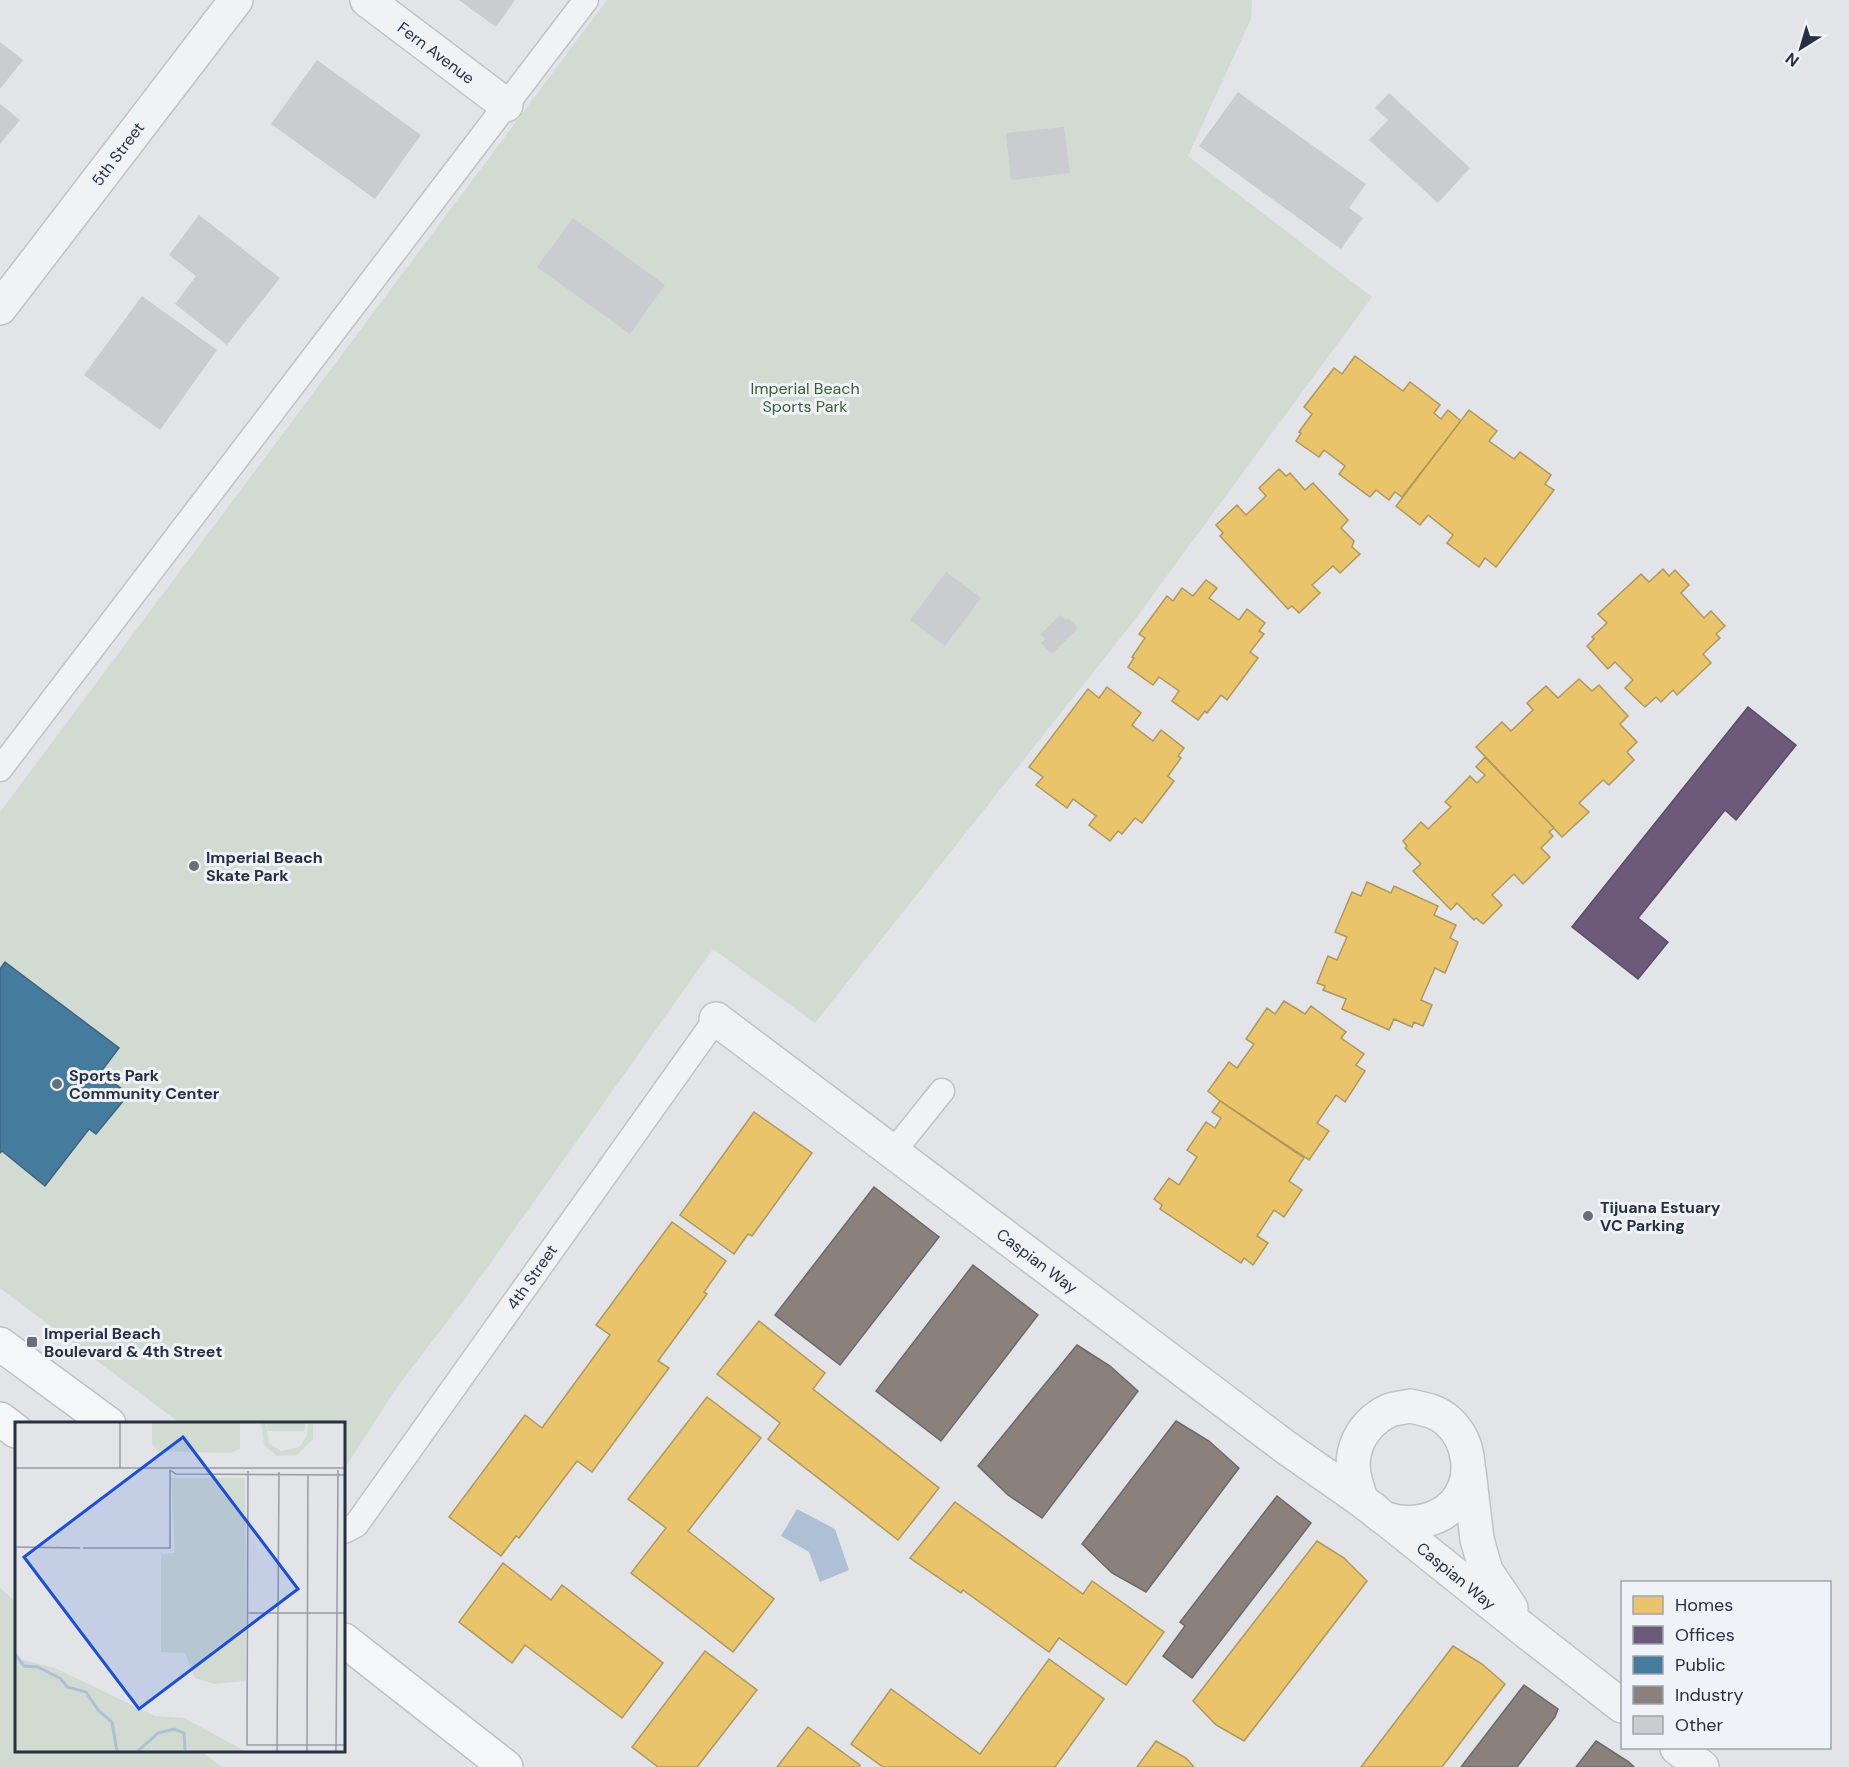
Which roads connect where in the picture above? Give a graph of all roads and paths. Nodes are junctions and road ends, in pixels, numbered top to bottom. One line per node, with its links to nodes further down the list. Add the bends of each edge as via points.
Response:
1 (236, 0): 5 (street, 5th Street)
2 (366, 0): 4 (street, Fern Avenue)
3 (586, 0): 4 (lane)
4 (506, 105): 6 (lane)
5 (0, 308)
6 (0, 769)
7 (716, 1019): 9 (street, Caspian Way); 16 (lane, 4th Street, via 356,1525)
8 (942, 1090): 9 (lane)
9 (893, 1152): 15 (street, Caspian Way)
10 (0, 1344): 12 (main road)
11 (0, 1419): 13 (main road)
12 (106, 1422)
13 (15, 1430)
14 (1468, 1468): 15 (street, Caspian Way, via 1455,1502 1441,1514 1424,1521 1405,1522); 15 (street, Caspian Way, via 1459,1433 1446,1419 1410,1406 1390,1410 1373,1420 1360,1435 1354,1453 1353,1473); 17 (street, Caspian Way, via 1477,1539 1486,1571)
15 (1373, 1509): 17 (street, Caspian Way)
16 (345, 1530)
17 (1527, 1632): 19 (street, Caspian Way)
18 (345, 1641): 21 (main road)
19 (1621, 1704)
20 (1678, 1749): 22 (street)
21 (506, 1767)
22 (1702, 1767)

